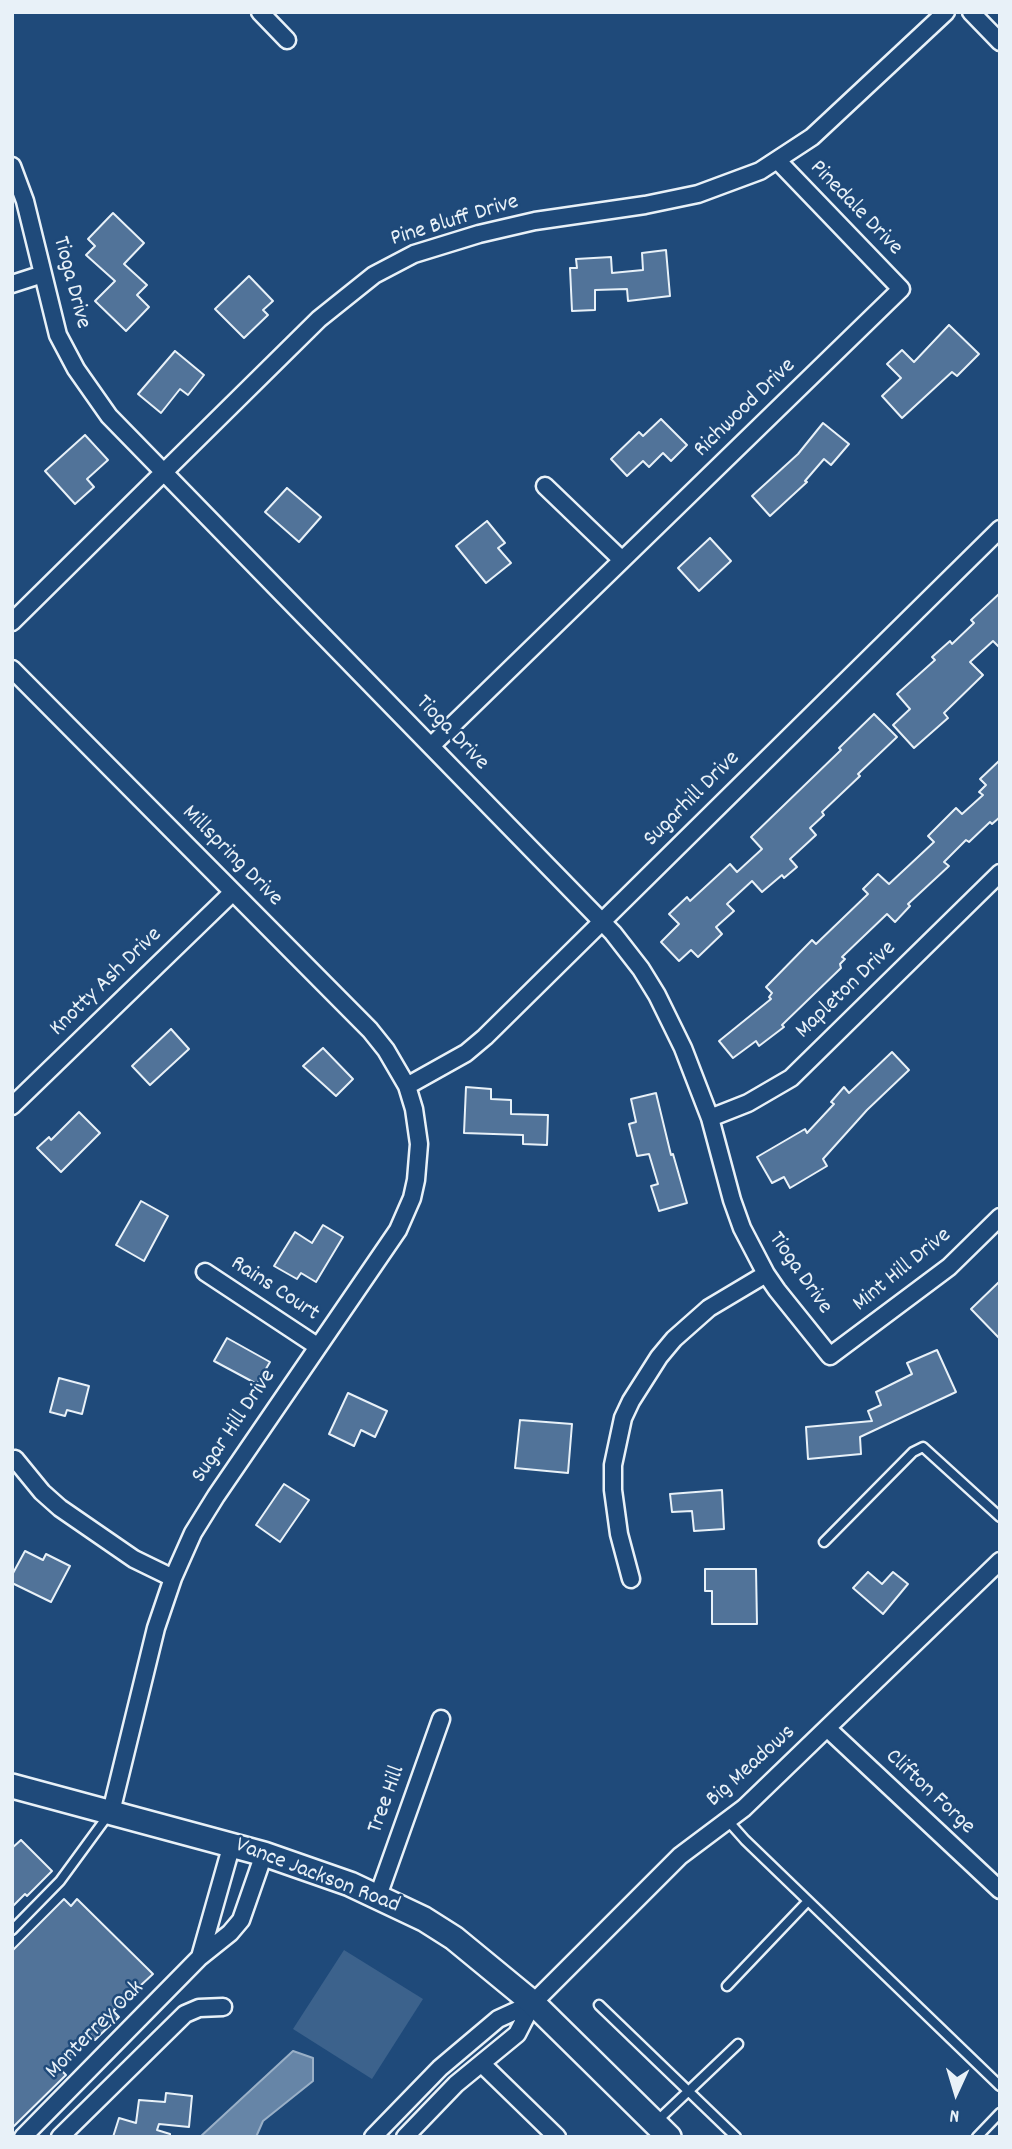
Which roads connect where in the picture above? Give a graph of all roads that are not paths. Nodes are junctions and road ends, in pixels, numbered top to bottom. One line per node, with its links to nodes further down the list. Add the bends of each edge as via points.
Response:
1 (260, 12): 4 (street)
2 (946, 12): 6 (street, Pine Bluff Drive, via 820,130)
3 (971, 12): 5 (street)
4 (287, 40)
5 (1000, 42)
6 (777, 160): 10 (street, Pinedale Drive); 11 (street, Pine Bluff Drive, via 698,194 524,223 398,262 318,319)
7 (12, 166): 8 (street, Tioga Drive)
8 (43, 274): 9 (street); 11 (street, Tioga Drive, via 58,335 76,369 109,415)
9 (12, 284)
10 (901, 289): 14 (street, Richwood Drive)
11 (163, 472): 15 (street, Pine Bluff Drive); 17 (street, Tioga Drive)
12 (545, 486): 14 (street)
13 (1000, 529): 20 (street, Sugarhill Drive)
14 (622, 561): 17 (street, Richwood Drive)
15 (12, 622)
16 (12, 669): 19 (street, Millspring Drive)
17 (431, 746): 20 (street, Tioga Drive)
18 (1000, 873): 23 (street, Mapleton Drive, via 791,1078)
19 (233, 892): 21 (street, Millspring Drive, via 370,1030); 22 (street, Knotty Ash Drive)
20 (602, 922): 21 (street, Sugarhill Drive, via 466,1054); 23 (street, Tioga Drive, via 657,995)
21 (407, 1086): 27 (street, Sugar Hill Drive, via 419,1144 412,1198 392,1240)
22 (12, 1106)
23 (710, 1118): 26 (street, Tioga Drive, via 742,1228)
24 (1000, 1217): 28 (street, Mint Hill Drive, via 949,1267)
25 (205, 1272): 27 (street, Rains Court)
26 (766, 1274): 28 (street, Tioga Drive); 34 (street, via 709,1308 674,1339 623,1418 613,1490)
27 (317, 1346): 33 (street, Sugar Hill Drive, via 193,1533)
28 (830, 1356)
29 (15, 1459): 33 (street, via 60,1508 134,1559)
30 (1000, 1517): 31 (lane, via 923,1447)
31 (824, 1542)
32 (1000, 1560): 36 (street, Big Meadows)
33 (173, 1578): 38 (street, Sugar Hill Drive, via 156,1628)
34 (631, 1579)
35 (441, 1719): 43 (street, Tree Hill)
36 (828, 1729): 39 (street, Big Meadows); 42 (street, Clifton Forge)
37 (12, 1786): 38 (main road, Vance Jackson Road)
38 (111, 1812): 40 (main road, Vance Jackson Road); 47 (lane, via 60,1881)
39 (729, 1822): 44 (lane); 50 (street, Big Meadows, via 680,1856)
40 (232, 1844): 41 (main road, Vance Jackson Road); 45 (street, Monterrey Oak)
41 (264, 1854): 43 (main road, Vance Jackson Road); 46 (street, Monterrey Oak)
42 (1000, 1891)
43 (378, 1896): 50 (main road, Vance Jackson Road, via 454,1938)
44 (808, 1901): 49 (lane); 55 (lane)
45 (212, 1913): 46 (street); 48 (street, Monterrey Oak)
46 (241, 1920): 48 (street, Monterrey Oak)
47 (12, 1930)
48 (200, 1957): 59 (street, Monterrey Oak)
49 (727, 1986)
50 (533, 2003): 54 (street, Big Meadows, via 517,2034); 58 (main road, Vance Jackson Road); 61 (street, Big Meadows, via 498,2019 440,2068)
51 (599, 2005): 56 (lane)
52 (223, 2007): 60 (street, via 185,2014)
53 (738, 2044): 56 (lane)
54 (482, 2064): 62 (street, Big Meadows); 63 (street)
55 (1000, 2086)
56 (687, 2092): 58 (lane); 64 (lane)
57 (1000, 2113): 65 (lane)
58 (662, 2130)
59 (23, 2137)
60 (60, 2137)
61 (373, 2137)
62 (405, 2137)
63 (557, 2137)
64 (736, 2137)
65 (977, 2137)

